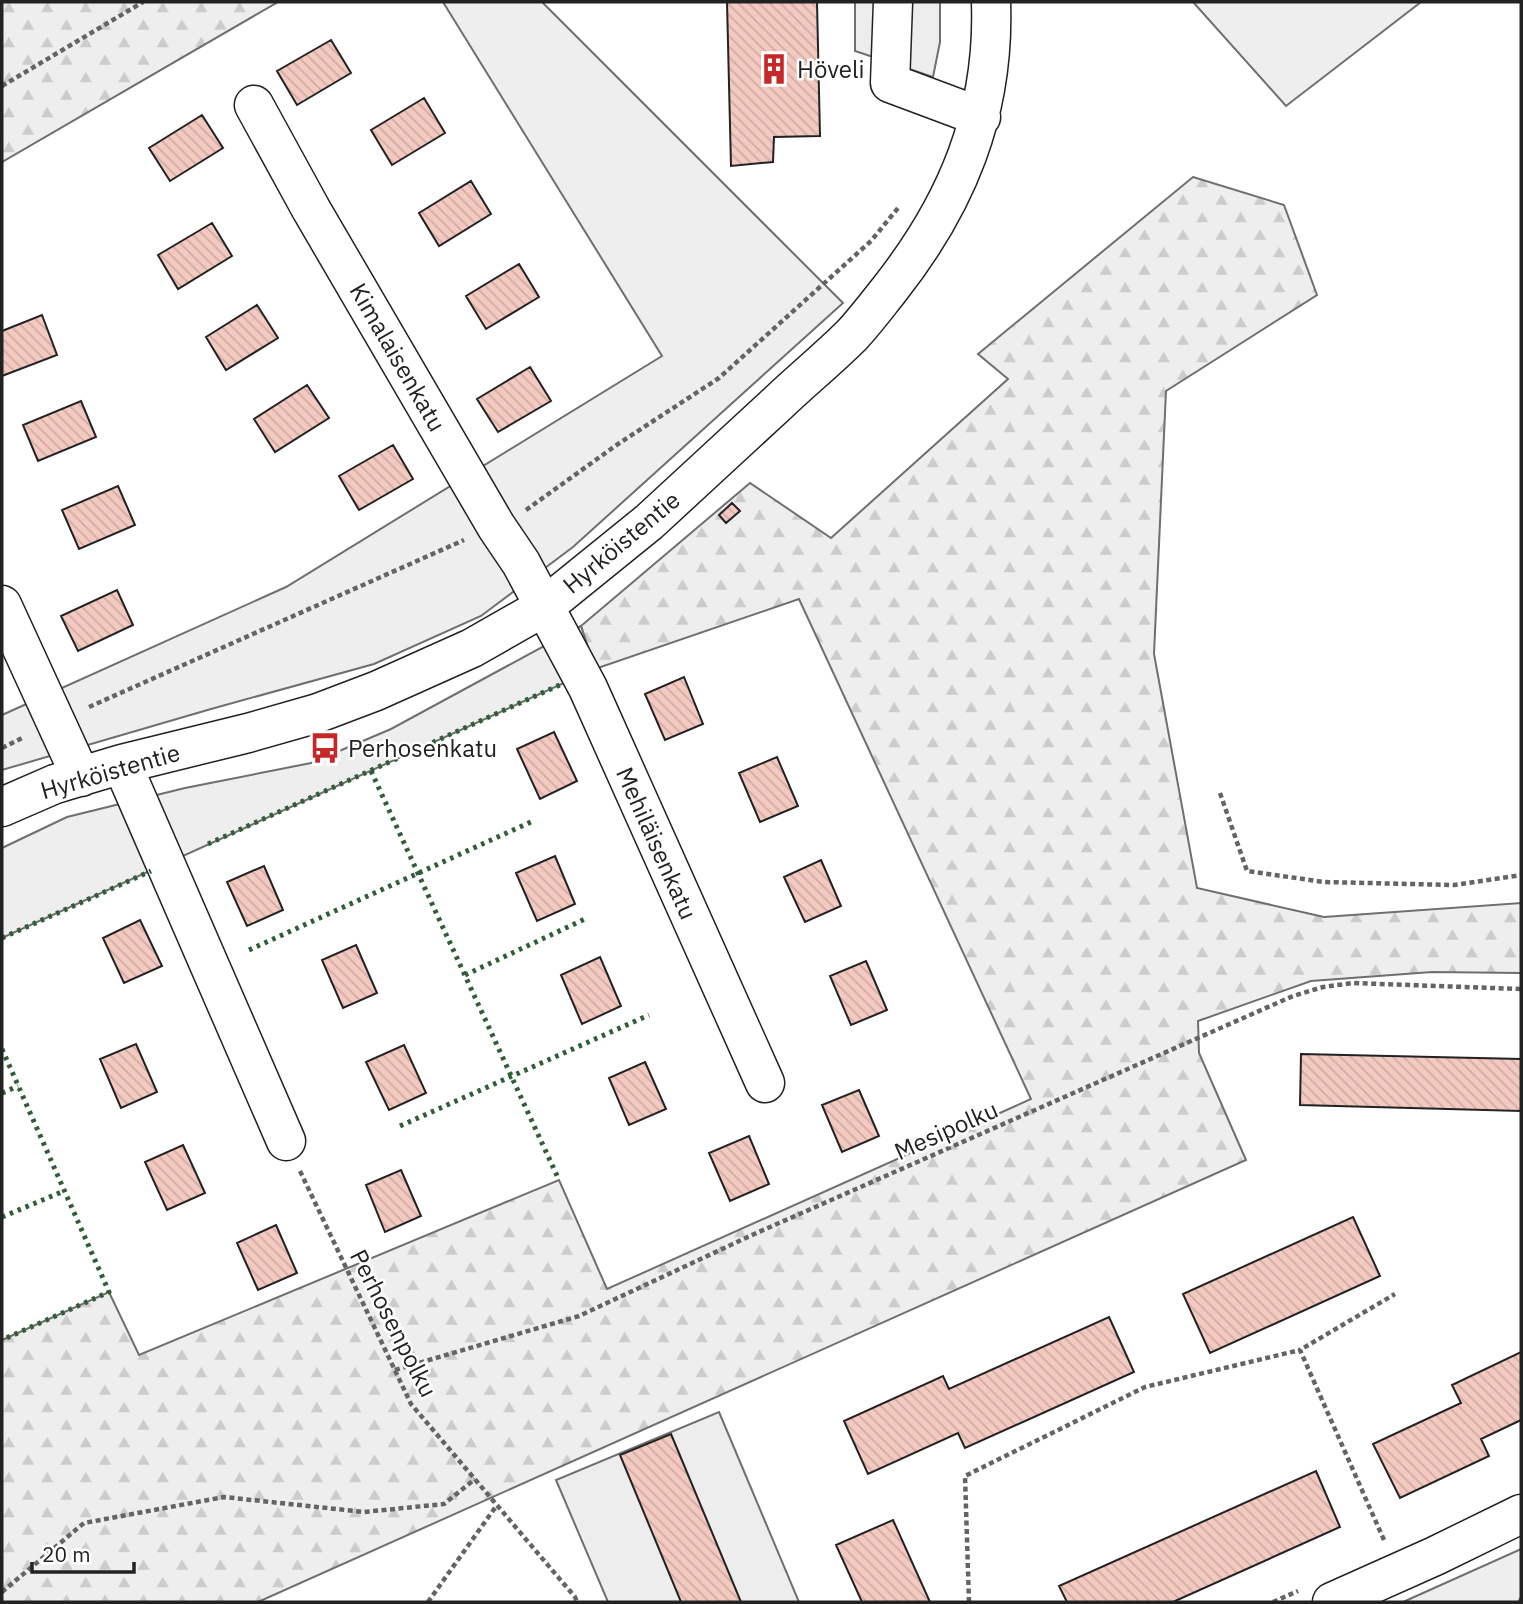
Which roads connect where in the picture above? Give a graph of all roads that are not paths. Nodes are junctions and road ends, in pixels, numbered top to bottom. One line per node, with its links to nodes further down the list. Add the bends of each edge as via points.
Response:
1 (893, 2): 4 (street, via 891,83)
2 (991, 2): 4 (street, Hyrköistentie)
3 (254, 105): 6 (street, Kimalaisenkatu)
4 (981, 117): 6 (street, Hyrköistentie, via 955,185 929,234 853,334 649,522)
5 (2, 605): 8 (street)
6 (544, 607): 7 (street, Hyrköistentie, via 472,648 353,700 247,733); 10 (street, Mehiläisenkatu, via 588,688)
7 (122, 764): 8 (street, Hyrköistentie); 11 (street)
8 (81, 777): 9 (street, Hyrköistentie, via 55,783)
9 (2, 807)
10 (765, 1083)
11 (286, 1141)
12 (1521, 1514): 13 (street)
13 (1332, 1602)

